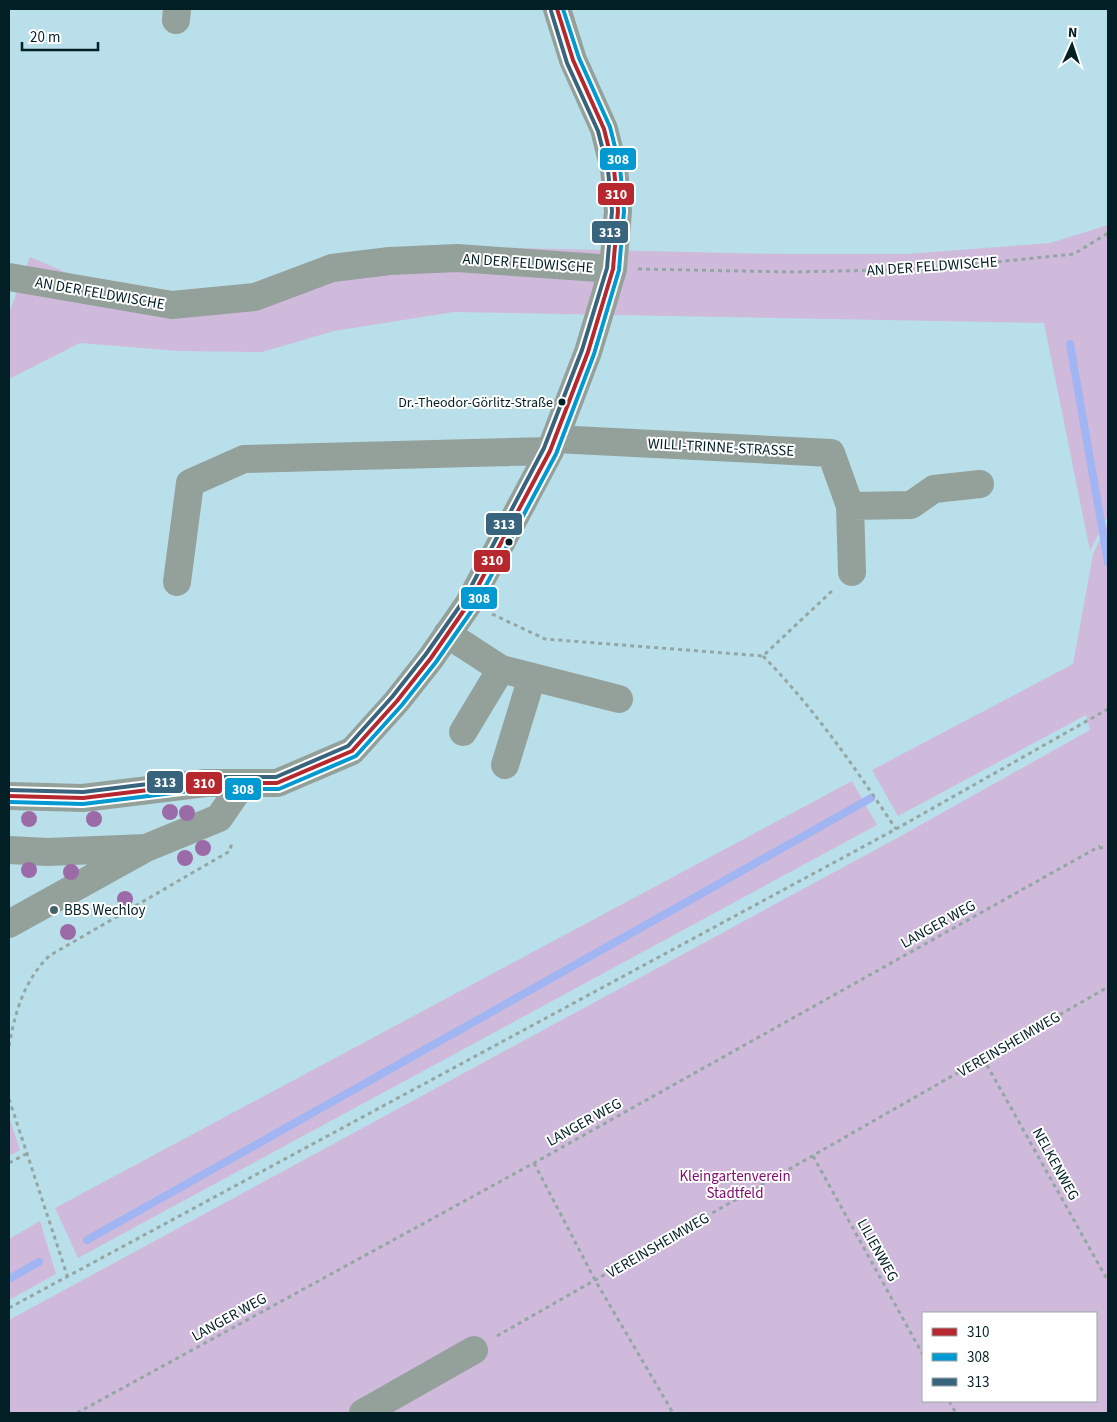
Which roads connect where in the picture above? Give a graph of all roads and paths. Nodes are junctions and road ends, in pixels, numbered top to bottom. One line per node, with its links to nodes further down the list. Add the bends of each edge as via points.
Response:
1 (557, 9): 3 (street, via 573,60 604,130 614,169 618,230)
2 (1108, 233): 3 (path, AN DER FELDWISCHE, via 1074,254 927,269 793,272)
3 (613, 269): 4 (street, AN DER FELDWISCHE, via 457,258 390,261 332,268 255,297 172,305); 5 (street, via 588,352)
4 (9, 277)
5 (553, 445): 7 (street, WILLI-TRINNE-STRASSE, via 831,452); 9 (street, via 244,459 190,483); 10 (street)
6 (980, 484): 7 (street, via 934,489 911,505)
7 (850, 506): 8 (street, WILLI-TRINNE-STRASSE)
8 (852, 572): 12 (path)
9 (177, 582)
10 (469, 603): 11 (street); 12 (path, via 545,639)
11 (447, 634): 13 (street); 19 (street, via 397,701 352,751 277,783)
12 (763, 656): 21 (path, via 822,722)
13 (501, 668): 14 (street); 17 (street)
14 (532, 677): 15 (street); 18 (street)
15 (620, 699)
16 (1108, 709): 21 (path)
17 (462, 732)
18 (504, 765)
19 (243, 783): 20 (street, via 206,783 83,798); 24 (street, via 219,818)
20 (9, 796)
21 (896, 828): 35 (path)
22 (234, 831): 28 (path, via 230,851 49,956 24,991 16,1010)
23 (1108, 847): 34 (path, LANGER WEG, via 1099,847)
24 (146, 848): 25 (street, via 47,852); 26 (street)
25 (9, 850)
26 (9, 924)
27 (1108, 987): 29 (path, VEREINSHEIMWEG)
28 (9, 1046)
29 (983, 1058): 32 (path, VEREINSHEIMWEG); 37 (path, NELKENWEG)
30 (9, 1099): 31 (path)
31 (26, 1154): 33 (path); 35 (path)
32 (813, 1156): 36 (path, VEREINSHEIMWEG); 40 (path, LILIENWEG)
33 (9, 1163)
34 (534, 1164): 36 (path); 42 (path, LANGER WEG)
35 (67, 1275): 38 (path)
36 (595, 1280): 39 (path, VEREINSHEIMWEG); 44 (path)
37 (1108, 1281)
38 (9, 1308)
39 (474, 1350): 43 (street)
40 (922, 1353)
41 (950, 1402): 45 (path)
42 (77, 1413)
43 (363, 1413)
44 (673, 1413)
45 (956, 1413)

